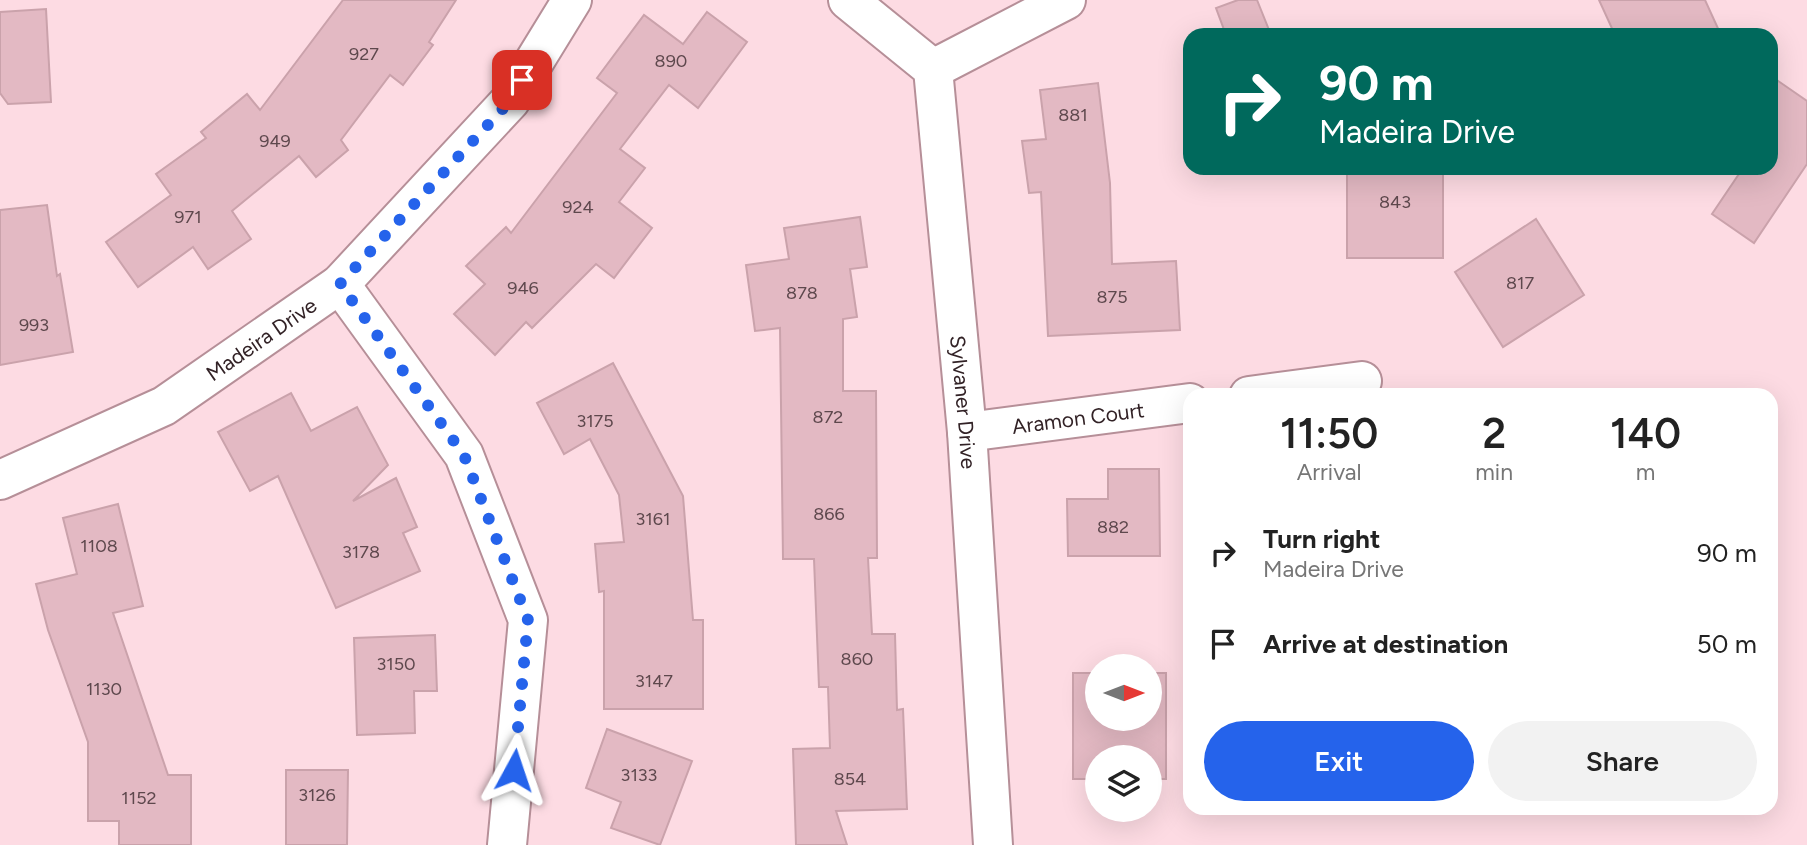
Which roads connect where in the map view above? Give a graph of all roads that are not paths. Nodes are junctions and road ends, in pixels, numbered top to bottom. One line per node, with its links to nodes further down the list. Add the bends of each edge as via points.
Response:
1 (572, 0): 5 (street, Madeira Drive, via 510,101)
2 (848, 0): 4 (street)
3 (1066, 0): 4 (street)
4 (933, 69): 9 (street, Sylvaner Drive)
5 (340, 284): 10 (street, Madeira Drive, via 164,406); 11 (street, via 464,455 528,620)
6 (1362, 381): 7 (street)
7 (1309, 388)
8 (1183, 404): 9 (street, Aramon Court)
9 (967, 432): 12 (street, Sylvaner Drive)
10 (0, 480)
11 (507, 845)
12 (993, 845)

